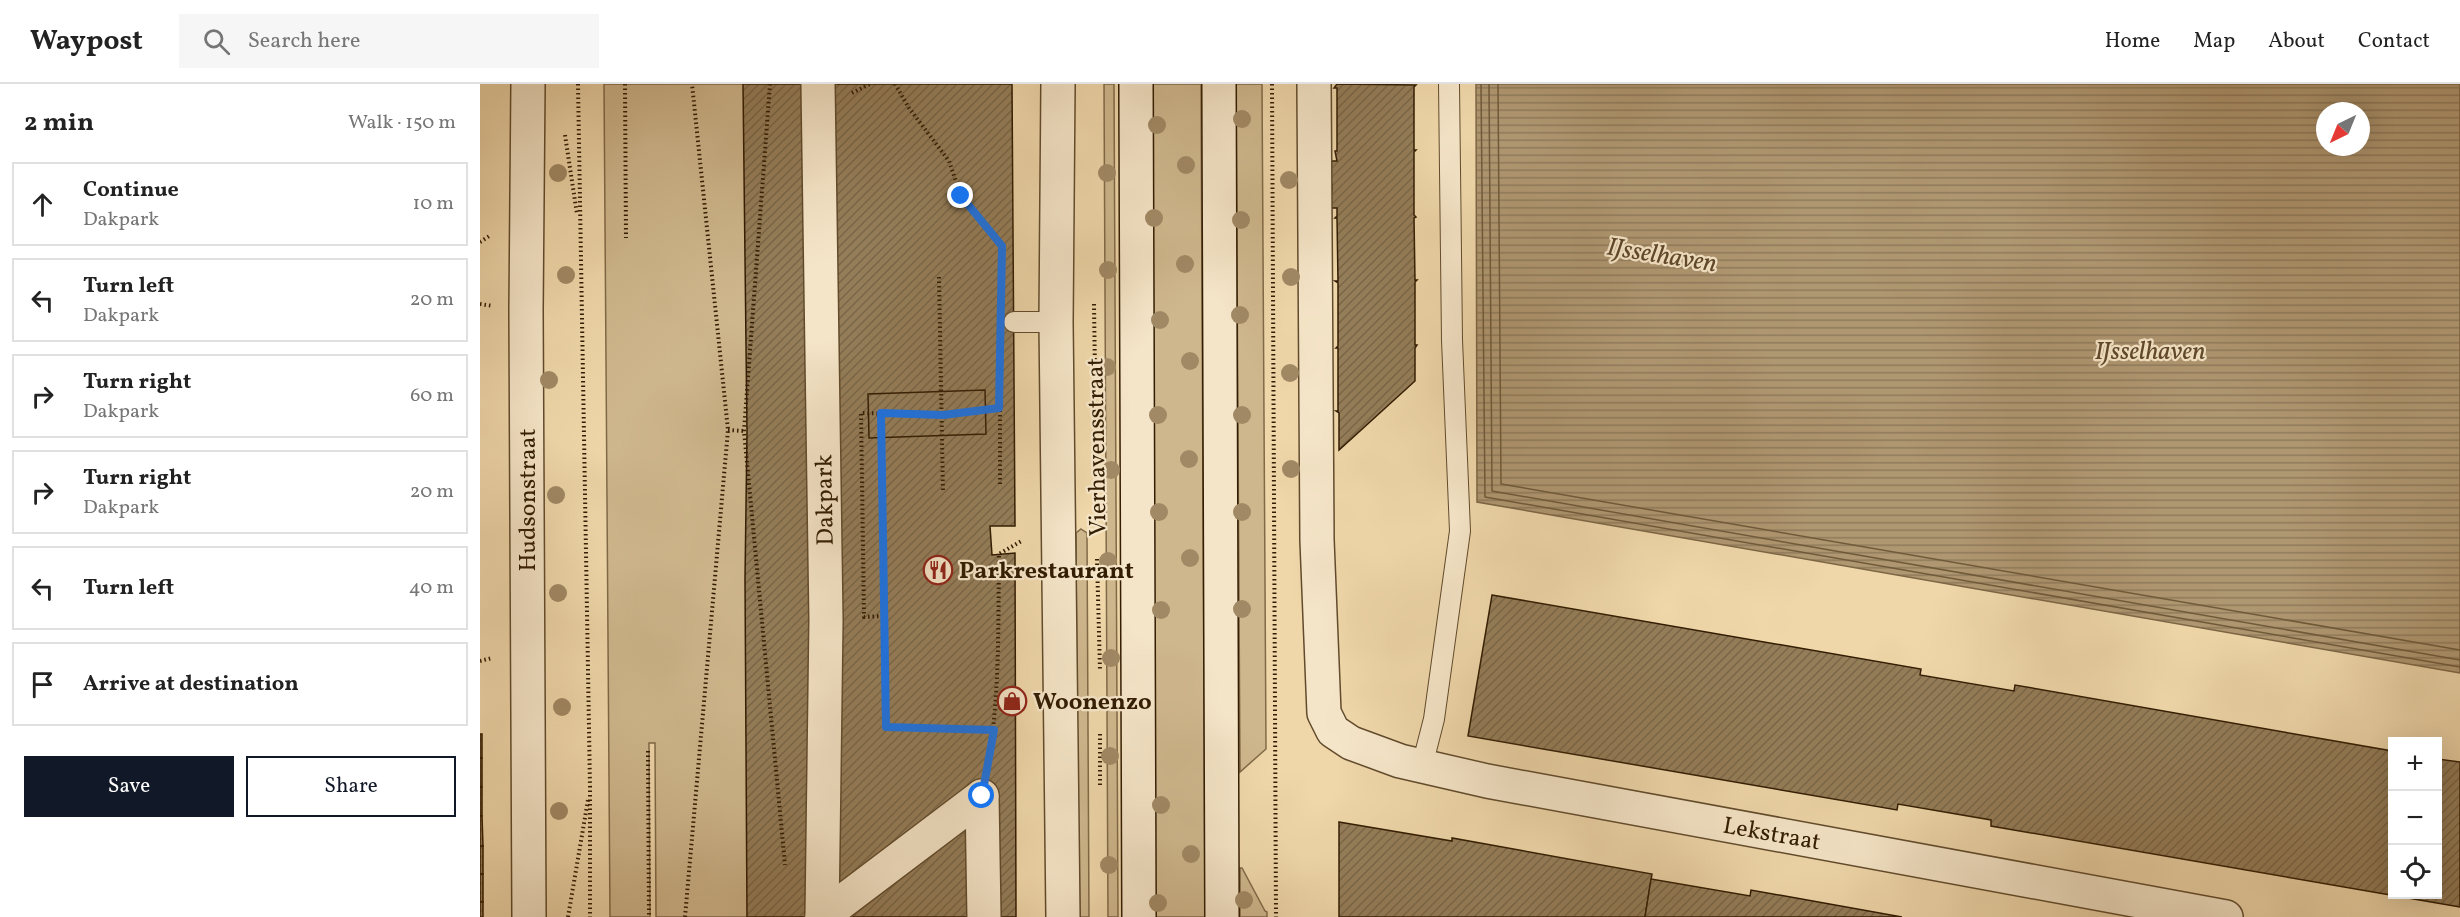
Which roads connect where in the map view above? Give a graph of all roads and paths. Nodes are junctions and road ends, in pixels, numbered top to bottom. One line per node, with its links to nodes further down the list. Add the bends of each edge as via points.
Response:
1 (528, 84): 44 (street, Hudsonstraat)
2 (578, 84): 15 (path)
3 (625, 84): 16 (path)
4 (692, 84): 27 (path)
5 (770, 84): 28 (path)
6 (818, 84): 49 (street, Dakpark, via 826,620)
7 (895, 84): 19 (path, via 949,161 961,196 1002,246)
8 (1058, 84): 21 (street, Vierhavensstraat)
9 (1136, 84): 51 (street, Vierhavensstraat)
10 (1219, 84): 52 (street)
11 (1272, 84): 53 (path)
12 (1314, 84): 38 (street, Lekstraat, via 1317,540 1324,713 1328,724 1351,743)
13 (1449, 84): 38 (lane, via 1452,340 1460,531 1434,719)
14 (564, 129): 15 (path)
15 (579, 230): 39 (path)
16 (626, 238)
17 (939, 277): 26 (path)
18 (1094, 296): 23 (path, Vierhavensstraat)
19 (1001, 304)
20 (1014, 322): 21 (lane)
21 (1056, 322): 50 (street, Vierhavensstraat)
22 (1000, 338): 24 (path)
23 (1095, 378)
24 (999, 408): 26 (path); 29 (path)
25 (881, 413): 26 (path); 33 (path); 33 (path, Dakpark, via 861,414 864,617)
26 (943, 415): 30 (path)
27 (728, 430): 28 (path); 48 (path)
28 (744, 431): 42 (path)
29 (1000, 484)
30 (943, 493)
31 (999, 554): 36 (path)
32 (1097, 554): 34 (path, Vierhavensstraat)
33 (883, 616): 36 (path, via 886,727)
34 (1100, 682)
35 (1100, 729): 40 (path)
36 (994, 730): 41 (path)
37 (648, 751): 47 (path)
38 (1422, 766): 54 (street, Lekstraat)
39 (590, 787): 45 (path); 46 (path)
40 (1100, 788)
41 (982, 796): 43 (street); 49 (street, Dakpark)
42 (785, 870)
43 (977, 913)
44 (529, 917)
45 (568, 917)
46 (590, 917)
47 (649, 917)
48 (685, 917)
49 (822, 917)
50 (1063, 917)
51 (1139, 917)
52 (1222, 917)
53 (1276, 917)
54 (2226, 917)

